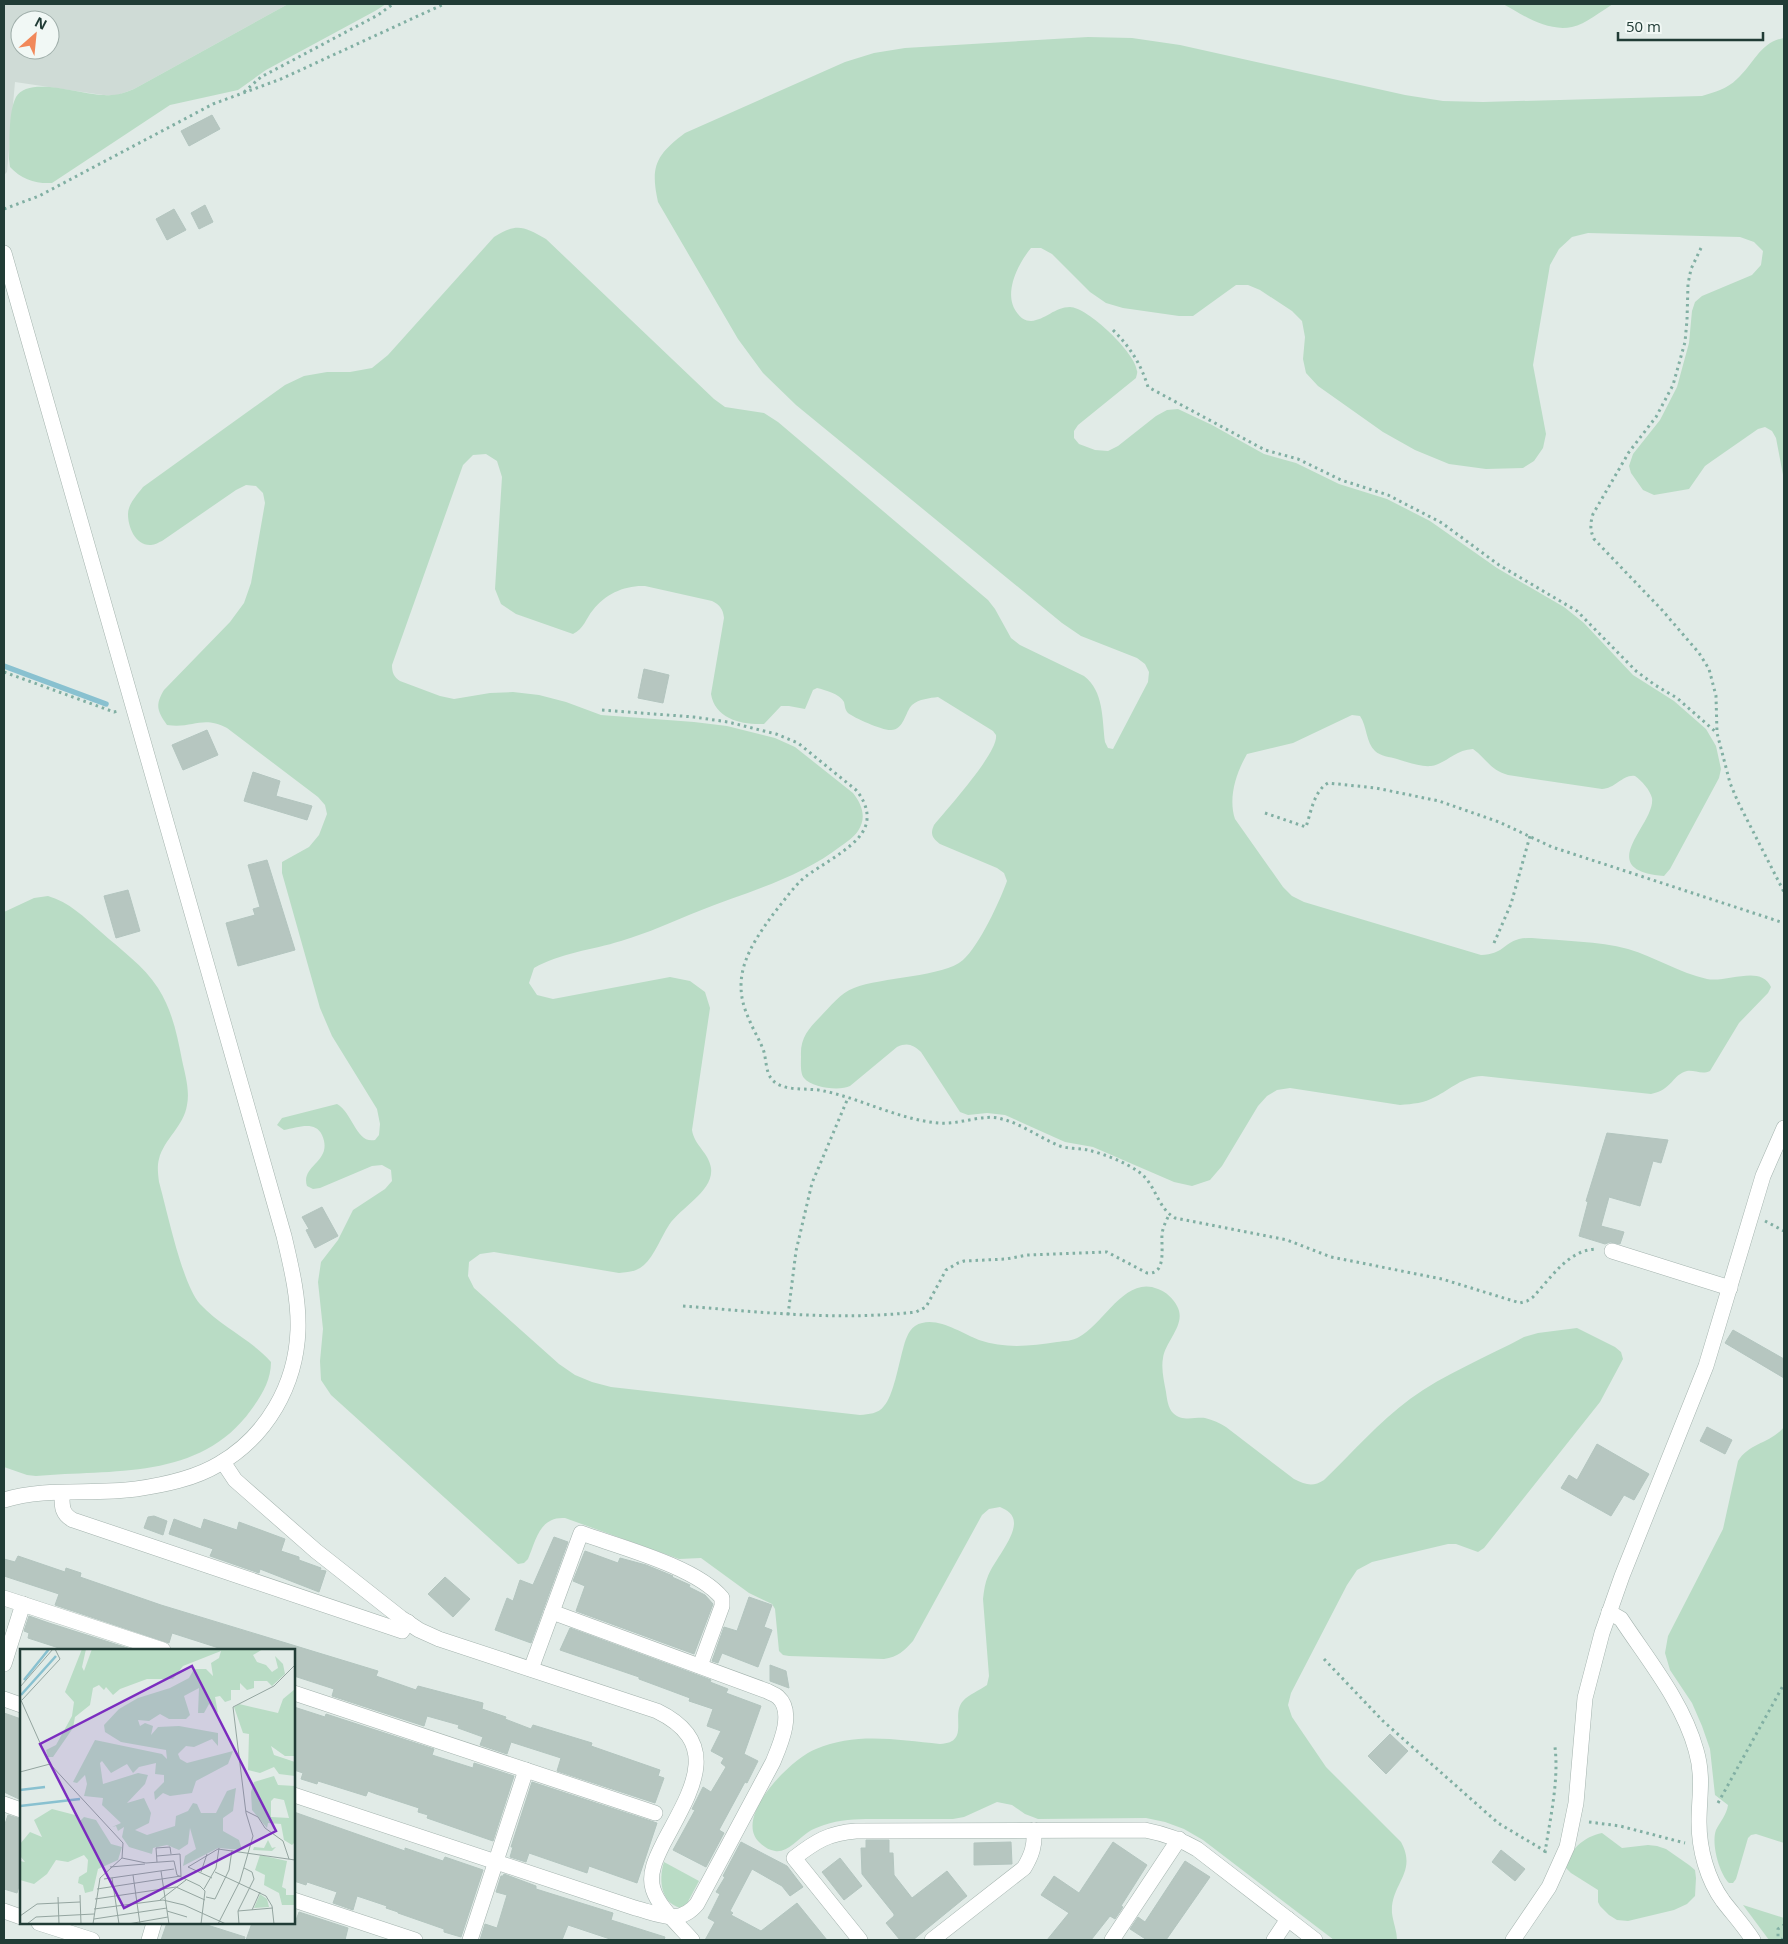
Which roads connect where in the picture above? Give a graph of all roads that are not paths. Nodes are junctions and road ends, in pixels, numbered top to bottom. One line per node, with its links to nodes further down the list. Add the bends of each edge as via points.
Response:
1 (4, 253): 5 (street, via 284,1236 296,1298 296,1356 288,1383 260,1430)
2 (1784, 1128): 4 (street, via 1763,1176)
3 (1612, 1251): 4 (street)
4 (1730, 1288): 11 (street, via 1706,1366)
5 (223, 1462): 6 (street, via 194,1476 161,1484 107,1492); 12 (street, via 236,1480 316,1551)
6 (62, 1493): 7 (street); 12 (street, via 62,1510 73,1520 402,1631)
7 (4, 1500)
8 (4, 1598): 9 (street)
9 (23, 1604): 13 (street); 14 (street)
10 (552, 1612): 15 (street); 15 (street, via 581,1533 684,1570 722,1598); 16 (street)
11 (1609, 1612): 45 (street, via 1585,1698 1573,1820 1567,1847 1549,1887); 46 (street, via 1621,1619 1680,1709 1690,1730 1701,1775 1699,1821 1702,1850 1722,1900)
12 (408, 1622): 16 (street, via 439,1639)
13 (160, 1649)
14 (4, 1664)
15 (700, 1666): 31 (street, via 778,1697 786,1719 773,1762 697,1904 691,1912)
16 (531, 1670): 31 (street, via 657,1711 683,1728 692,1742 696,1757 692,1788 656,1858 652,1873 653,1888 659,1902)
17 (295, 1693): 20 (street)
18 (4, 1699): 19 (street)
19 (20, 1705)
20 (526, 1770): 24 (street); 27 (street)
21 (295, 1795): 27 (street)
22 (4, 1804): 23 (street)
23 (20, 1810)
24 (655, 1813)
25 (1034, 1830): 26 (street, via 1145,1830); 40 (street, via 856,1831 835,1834 815,1842 794,1858); 41 (street, via 1033,1850 1024,1868)
26 (1179, 1839): 32 (street); 42 (street)
27 (496, 1862): 31 (street); 38 (street)
28 (295, 1900): 37 (street)
29 (4, 1911): 30 (street)
30 (20, 1917)
31 (673, 1918): 39 (street)
32 (1288, 1919): 43 (street); 44 (street)
33 (42, 1924): 35 (street)
34 (154, 1924): 36 (street)
35 (92, 1940)
36 (148, 1940)
37 (415, 1940)
38 (470, 1940)
39 (692, 1940)
40 (860, 1940)
41 (932, 1940)
42 (1112, 1940)
43 (1274, 1940)
44 (1315, 1940)
45 (1513, 1940)
46 (1753, 1940)

